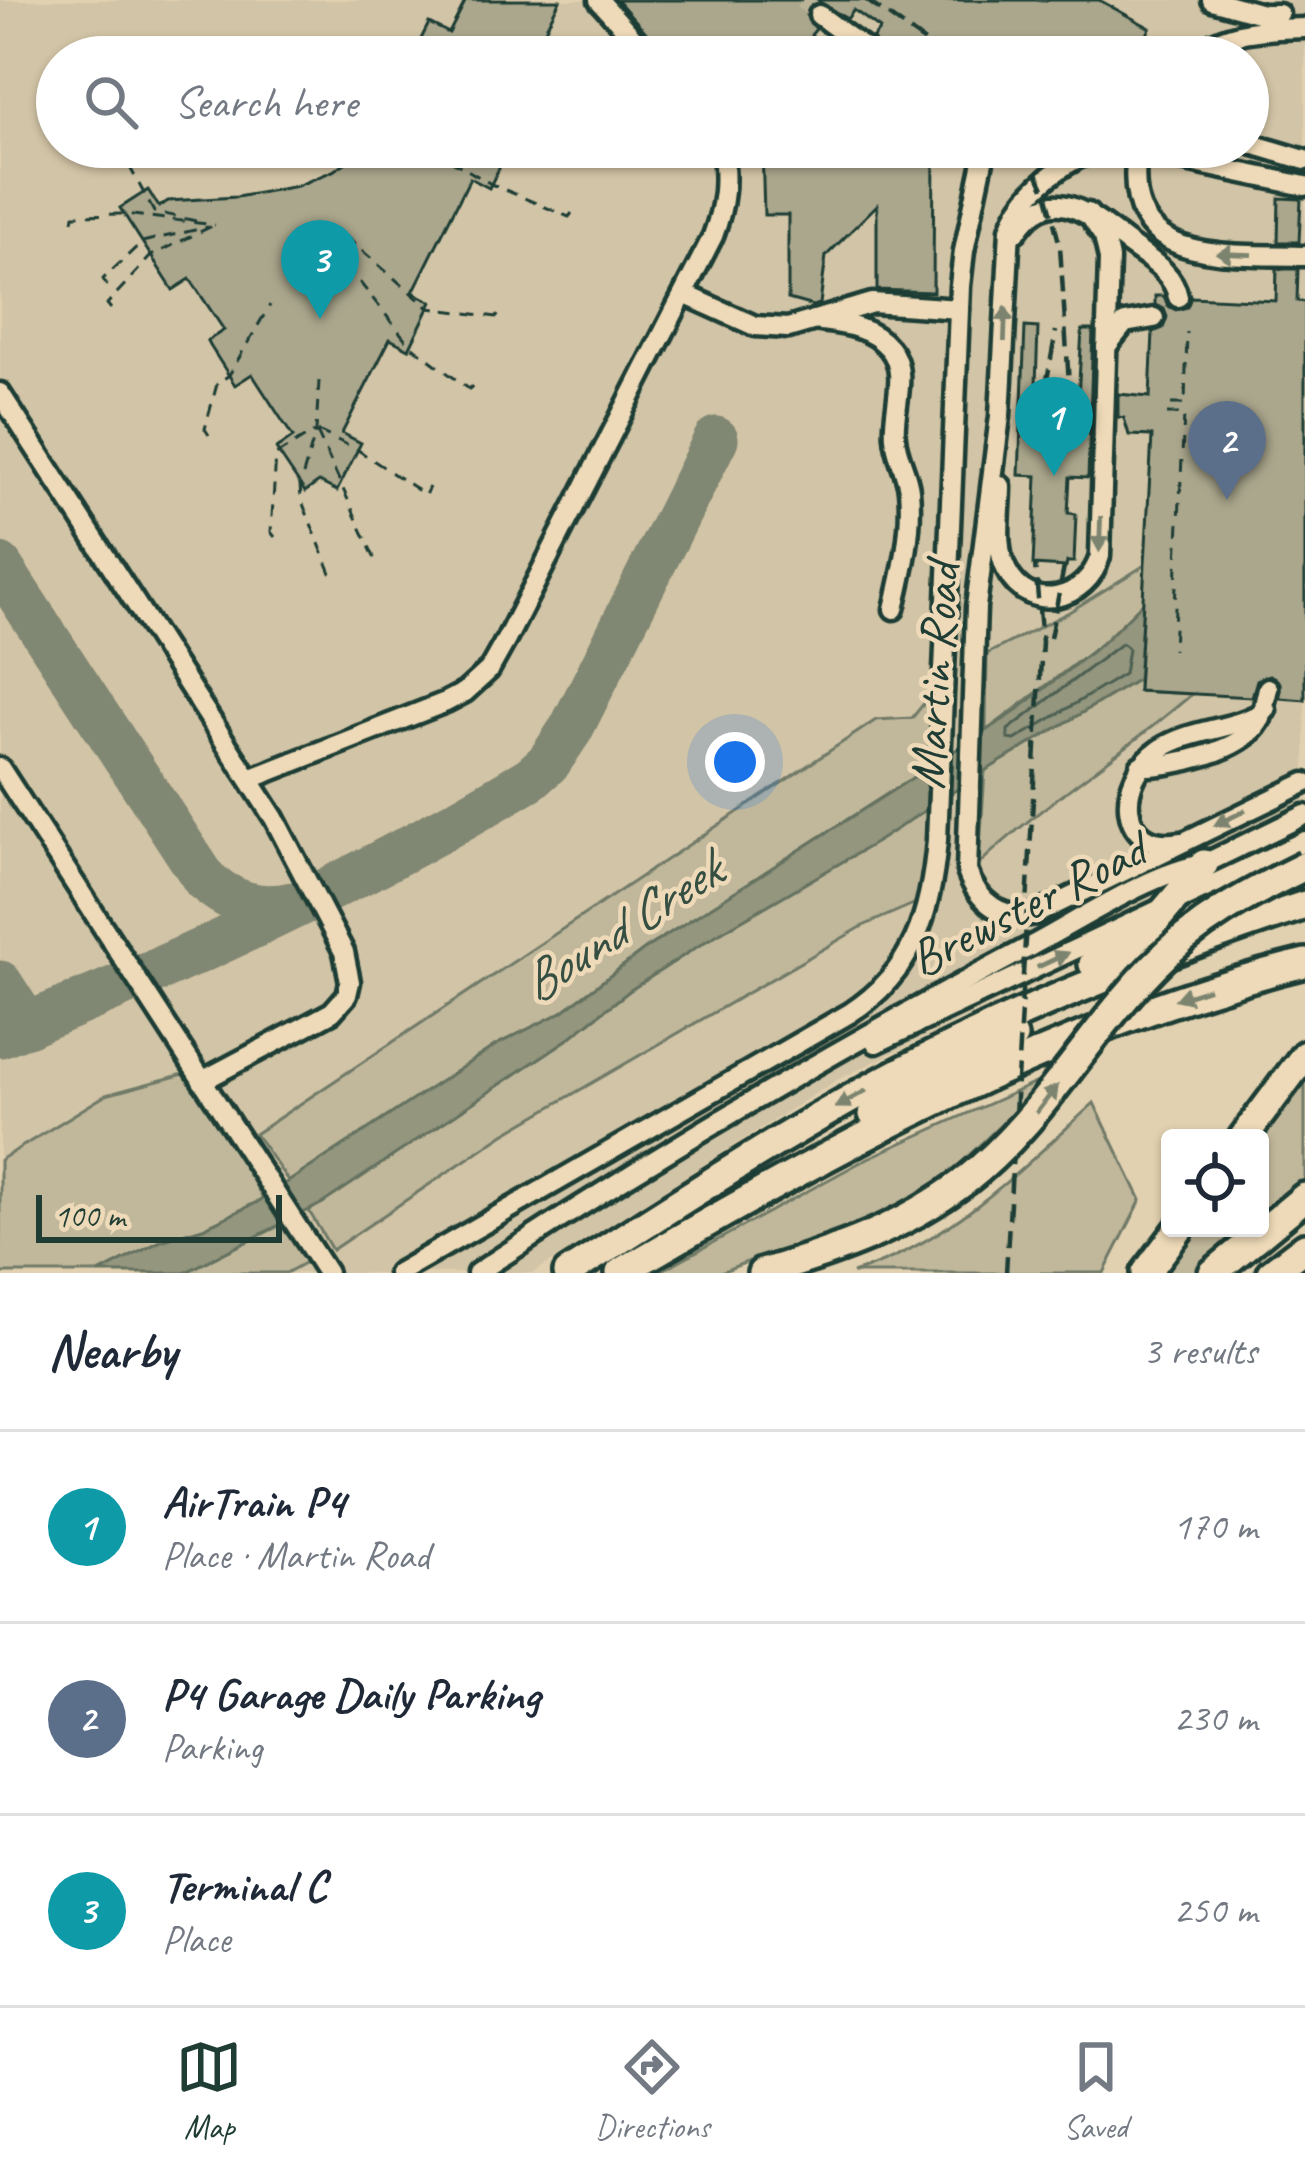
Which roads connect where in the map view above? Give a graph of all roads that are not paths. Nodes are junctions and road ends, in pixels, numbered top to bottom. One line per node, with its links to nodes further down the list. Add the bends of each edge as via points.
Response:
1 (599, 0): 7 (street)
2 (1212, 0): 4 (street)
3 (1247, 0): 4 (street)
4 (1280, 14): 6 (street)
5 (819, 15): 8 (street)
6 (1305, 25): 9 (street)
7 (631, 36)
8 (847, 36)
9 (1231, 36)
10 (1269, 149): 11 (street)
11 (1305, 160)
12 (725, 168): 21 (street, via 724,206)
13 (982, 168): 23 (street)
14 (1064, 168): 19 (street, Martin Road, via 1024,201)
15 (1133, 168): 20 (street, one-way to 15, via 1197,253 1173,244 1137,203)
16 (1223, 168): 17 (street)
17 (1305, 186)
18 (1088, 214): 19 (street, via 1041,208); 22 (street, via 1162,269); 26 (street, via 1108,251)
19 (1008, 252): 27 (street, Martin Road, one-way to 19)
20 (1305, 256)
21 (684, 295): 25 (street, via 755,326); 32 (street, via 489,670 446,702)
22 (1178, 297)
23 (959, 309): 25 (street, via 872,303); 53 (street, via 937,840 916,943 874,996)
24 (1154, 318): 26 (street, via 1125,323)
25 (813, 320): 29 (street, via 880,338 900,366 895,439 910,496)
26 (1105, 350): 27 (street, one-way to 27, via 1100,556 1074,593 1028,593 1003,562)
27 (1003, 391): 36 (street, Martin Road, via 974,650 970,878 994,908 1029,916)
28 (0, 393): 32 (street)
29 (894, 609)
30 (1268, 688): 36 (street, via 1252,733 1228,747 1141,766 1128,788 1132,820 1154,840)
31 (0, 769): 46 (street)
32 (250, 778): 46 (street, via 344,952 350,982 332,1012)
33 (1305, 783): 36 (street, Martin Road, one-way to 36)
34 (1305, 815): 37 (street, Brewster Road)
35 (1305, 841): 39 (street, Brewster Road)
36 (1180, 842)
37 (1204, 864): 39 (highway); 45 (street, Brewster Road, via 1030,946)
38 (1305, 866): 57 (highway, one-way to 38, bridge, via 900,1223 973,1175 1033,1117 1175,946 1231,903)
39 (1173, 903): 44 (highway, via 1130,944); 45 (street, Brewster Road, one-way to 39)
40 (1305, 904): 44 (highway, via 1138,962)
41 (1305, 925): 48 (highway, via 1048,1019 862,1120)
42 (1305, 963): 48 (highway, one-way to 48, via 1102,1026)
43 (1305, 1055): 47 (highway)
44 (901, 1071): 55 (highway, one-way to 55)
45 (795, 1080): 54 (street, Brewster Road)
46 (202, 1081): 52 (street)
47 (1250, 1129)
48 (845, 1149): 56 (highway)
49 (1305, 1197): 59 (highway)
50 (1173, 1237): 58 (highway)
51 (1305, 1247): 60 (highway)
52 (322, 1265)
53 (398, 1273)
54 (477, 1273)
55 (568, 1273)
56 (620, 1273)
57 (762, 1273)
58 (1146, 1273)
59 (1213, 1273)
60 (1271, 1273)

